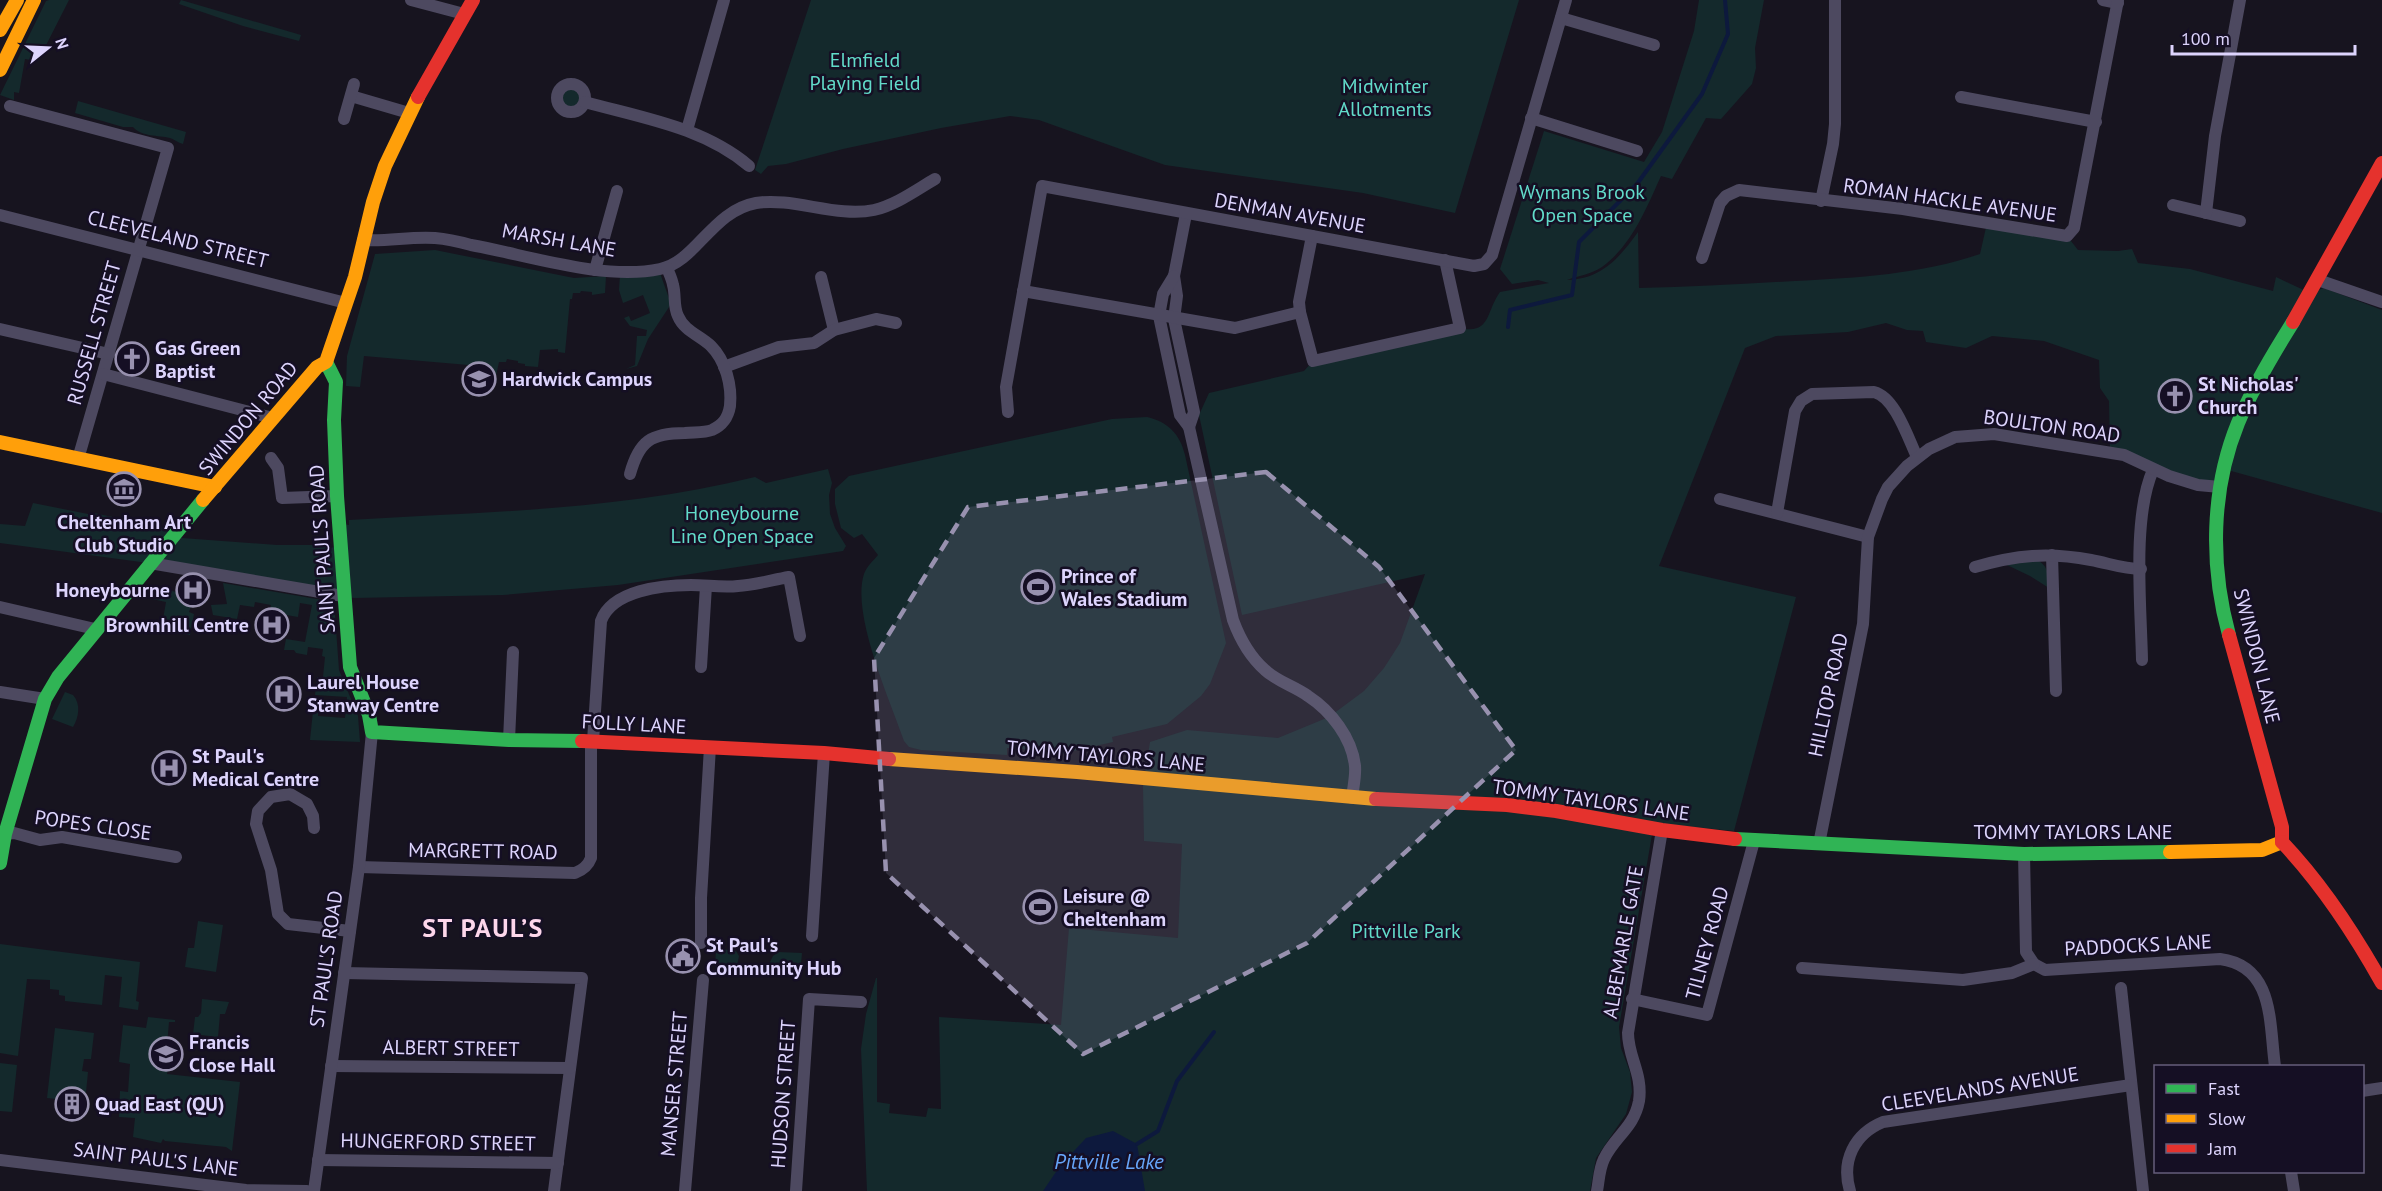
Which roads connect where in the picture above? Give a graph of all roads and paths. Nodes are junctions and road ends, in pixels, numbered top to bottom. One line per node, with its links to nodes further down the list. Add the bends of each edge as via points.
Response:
1 (17, 0): 13 (main road)
2 (34, 0): 15 (main road)
3 (411, 0): 11 (street)
4 (473, 0): 11 (main road, SWINDON ROAD)
5 (724, 0): 23 (street)
6 (1566, 0): 12 (street, DENMAN AVENUE)
7 (1835, 0): 29 (street, via 1835,124)
8 (2103, 0): 10 (street)
9 (2240, 0): 31 (street, via 2215,136)
10 (2118, 2): 22 (street, ROMAN HACKLE AVENUE)
11 (464, 14): 19 (main road, SWINDON ROAD)
12 (1561, 18): 14 (street); 20 (street, DENMAN AVENUE)
13 (0, 30)
14 (1654, 45)
15 (0, 70)
16 (1961, 96): 22 (street)
17 (585, 102): 23 (street)
18 (10, 106): 37 (street, RUSSELL STREET, via 168,148)
19 (409, 113): 21 (street, via 353,90); 36 (main road, SWINDON ROAD, via 378,184)
20 (1531, 118): 24 (street); 39 (street, DENMAN AVENUE, via 1490,259 1474,266)
21 (344, 119)
22 (2096, 122): 29 (street, ROMAN HACKLE AVENUE, via 2074,228 2067,236 1903,209)
23 (687, 130): 26 (street, via 731,150)
24 (1637, 151)
25 (2382, 162): 44 (main road, SWINDON LANE)
26 (749, 166)
27 (935, 179): 40 (street, via 874,210 772,203 744,206 720,220)
28 (617, 191): 41 (street)
29 (1821, 201): 38 (street, ROMAN HACKLE AVENUE, via 1746,190 1732,192 1719,207)
30 (2173, 205): 31 (street)
31 (2206, 213): 34 (street)
32 (1186, 214): 35 (street, DENMAN AVENUE); 42 (street); 45 (street, DENMAN AVENUE, via 1042,186)
33 (0, 215): 37 (street, CLEEVELAND STREET)
34 (2240, 221)
35 (1312, 236): 39 (street, DENMAN AVENUE); 48 (street)
36 (363, 240): 41 (street, MARSH LANE, via 435,238); 47 (main road, SWINDON ROAD)
37 (139, 249): 47 (street, CLEEVELAND STREET); 54 (street, RUSSELL STREET)
38 (1702, 258)
39 (1445, 260): 48 (street, via 1460,328 1313,361)
40 (667, 267): 41 (street, MARSH LANE); 56 (street, via 678,318 711,346)
41 (595, 270)
42 (1174, 276): 49 (street, via 1163,294); 50 (street)
43 (821, 277): 53 (street)
44 (2315, 285): 46 (street); 68 (main road, SWINDON LANE, via 2241,415)
45 (1023, 291): 49 (street); 58 (street, DENMAN AVENUE, via 1006,387)
46 (2382, 302)
47 (346, 303): 55 (main road, SWINDON ROAD)
48 (1300, 312): 50 (street, via 1235,328)
49 (1159, 316): 50 (street); 60 (street, via 1180,415)
50 (1174, 319): 60 (street, via 1194,412)
51 (896, 323): 53 (street, via 876,319)
52 (0, 330): 54 (street)
53 (834, 330): 56 (street, via 814,343 779,347)
54 (109, 354): 57 (street, RUSSELL STREET)
55 (326, 362): 59 (main road, SWINDON ROAD, via 317,367); 69 (main road, SAINT PAUL'S ROAD, via 336,382)
56 (724, 367): 66 (street, via 730,396 724,422 709,431 657,435 635,455)
57 (103, 374): 59 (street); 64 (street, RUSSELL STREET)
58 (1008, 412)
59 (273, 418): 67 (main road, SWINDON ROAD)
60 (1189, 427): 95 (street, via 1237,631 1248,652 1265,670 1318,704 1337,724 1355,763)
61 (0, 442): 64 (main road)
62 (1917, 457): 65 (street, BOULTON ROAD, via 1954,437 1994,434 2124,455); 71 (street, via 1890,402 1882,395 1812,394 1795,411); 72 (street, BOULTON ROAD, via 1888,487)
63 (271, 458): 69 (street, via 278,468 282,498)
64 (78, 459): 67 (main road)
65 (2153, 470): 68 (street, BOULTON ROAD); 77 (street, via 2142,501)
66 (630, 474)
67 (215, 487): 75 (main road, SWINDON ROAD)
68 (2220, 487): 100 (main road, SWINDON LANE, via 2217,542 2221,600 2283,827)
69 (337, 496): 79 (main road, SAINT PAUL'S ROAD)
70 (1720, 500): 71 (street)
71 (1777, 513): 72 (street)
72 (1868, 537): 73 (street, BOULTON ROAD)
73 (1866, 553): 101 (street, HILLTOP ROAD, via 1863,624)
74 (2052, 555): 76 (street, via 2019,556); 77 (street); 86 (street)
75 (150, 563): 79 (street); 81 (main road, SWINDON ROAD)
76 (1975, 567)
77 (2141, 570): 84 (street)
78 (706, 586): 82 (street, via 740,586 789,577); 85 (street); 91 (street, via 655,589 620,600 606,611 600,627)
79 (343, 596): 89 (main road, SAINT PAUL'S ROAD, via 350,667)
80 (0, 607): 81 (street)
81 (95, 629): 88 (main road, SWINDON ROAD)
82 (800, 636)
83 (513, 652): 90 (street)
84 (2142, 660)
85 (701, 667)
86 (2056, 691)
87 (0, 692): 88 (street)
88 (45, 699): 98 (main road, SWINDON ROAD)
89 (372, 732): 90 (main road, FOLLY LANE); 105 (street, ST PAUL'S ROAD)
90 (509, 740): 91 (main road, FOLLY LANE)
91 (592, 741): 92 (main road, FOLLY LANE); 105 (street, MARGRETT ROAD, via 591,858 581,871)
92 (710, 747): 93 (main road, FOLLY LANE); 108 (street)
93 (824, 753): 94 (main road, FOLLY LANE); 107 (street)
94 (894, 760): 95 (main road, TOMMY TAYLORS LANE, via 1077,772)
95 (1352, 798): 97 (main road, TOMMY TAYLORS LANE, via 1508,805)
96 (314, 828): 106 (street, via 307,804 290,794 271,797 258,811 256,824 271,870 278,914 288,924)
97 (1662, 830): 99 (main road, TOMMY TAYLORS LANE); 115 (street, ALBEMARLE GATE)
98 (2, 836): 103 (main road, SWINDON ROAD); 104 (street, POPES CLOSE, via 14,833 40,840 62,837)
99 (1754, 841): 101 (main road, TOMMY TAYLORS LANE); 115 (street, TILNEY ROAD, via 1707,1016)
100 (2282, 842): 102 (main road, TOMMY TAYLORS LANE, via 2262,850); 113 (main road, via 2306,867)
101 (1819, 844): 102 (main road, TOMMY TAYLORS LANE)
102 (2024, 854): 109 (street, via 2026,952)
103 (1, 857)
104 (176, 857)
105 (359, 867): 106 (street, ST PAUL'S ROAD)
106 (350, 931): 111 (street, ST PAUL'S ROAD)
107 (812, 936)
108 (701, 943)
109 (2034, 964): 110 (street, PADDOCKS LANE, via 2013,973 1963,980); 117 (street, PADDOCKS LANE, via 2045,969 2220,959 2237,963 2252,972 2265,994)
110 (1802, 968)
111 (344, 973): 118 (street, ST PAUL'S ROAD); 119 (street, via 582,978)
112 (703, 980): 130 (street, MANSER STREET)
113 (2382, 983)
114 (2121, 988): 120 (street)
115 (1632, 999): 132 (street, ALBEMARLE GATE, via 1628,1041 1639,1075 1639,1099 1632,1122 1603,1161)
116 (861, 1002): 131 (street, HUDSON STREET, via 809,999)
117 (2275, 1065)
118 (331, 1066): 119 (street, ALBERT STREET); 123 (street, ST PAUL'S ROAD)
119 (570, 1068): 125 (street)
120 (2131, 1085): 133 (street, CLEEVELANDS AVENUE, via 1883,1122 1860,1136 1851,1151 1846,1167); 134 (street)
121 (2382, 1088): 122 (street)
122 (2364, 1091)
123 (318, 1160): 125 (street, HUNGERFORD STREET); 128 (street, ST PAUL'S ROAD)
124 (0, 1161): 127 (street, SAINT PAUL'S LANE, via 246,1190)
125 (558, 1164): 129 (street)
126 (2291, 1173): 135 (street)
127 (307, 1191)
128 (314, 1191)
129 (554, 1191)
130 (685, 1191)
131 (796, 1191)
132 (1597, 1191)
133 (1850, 1191)
134 (2144, 1191)
135 (2294, 1191)

